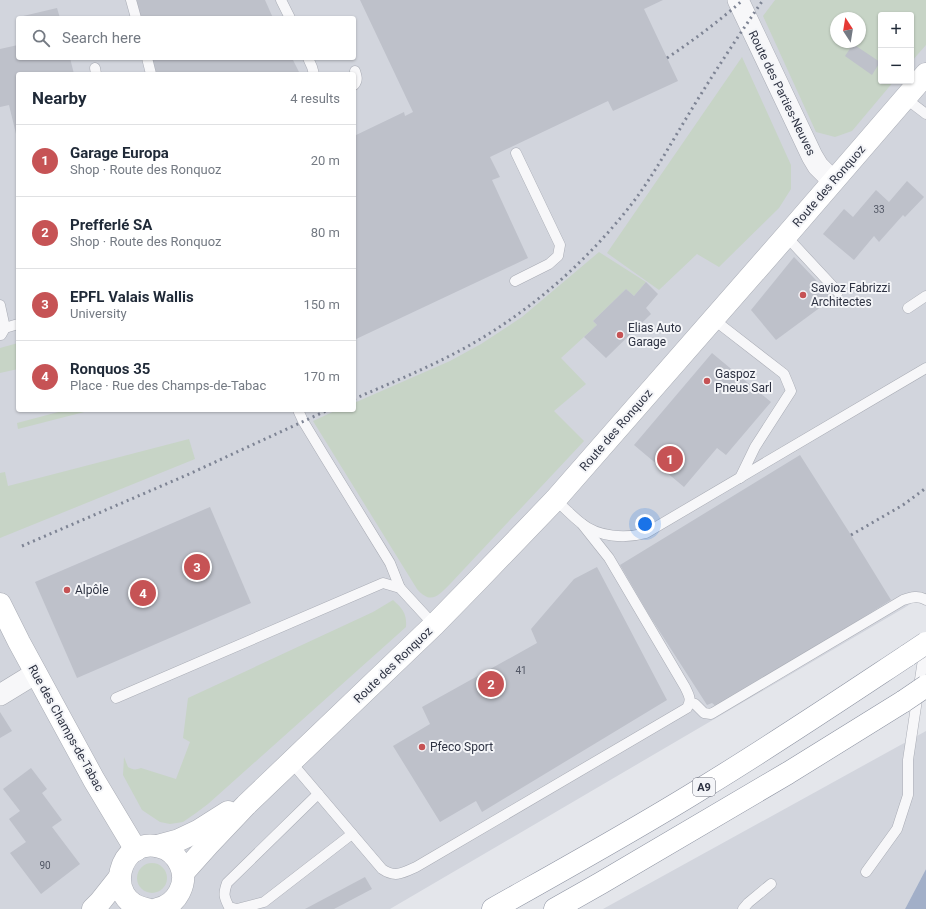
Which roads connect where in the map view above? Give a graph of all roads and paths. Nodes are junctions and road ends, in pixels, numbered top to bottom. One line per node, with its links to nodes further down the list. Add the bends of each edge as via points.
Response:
1 (131, 0): 4 (lane)
2 (281, 0): 5 (lane)
3 (738, 0): 14 (street, Route des Parties-Neuves, via 812,156)
4 (135, 16)
5 (289, 16)
6 (148, 60): 8 (lane)
7 (309, 60): 9 (lane)
8 (150, 72)
9 (313, 72)
10 (926, 74): 11 (main road, Route des Ronquoz)
11 (905, 98): 12 (lane); 14 (main road, Route des Ronquoz)
12 (926, 114)
13 (516, 153): 16 (lane, via 560,245 558,256 549,264)
14 (833, 181): 15 (main road, Route des Ronquoz)
15 (786, 236): 17 (lane); 21 (main road, Route des Ronquoz)
16 (515, 281)
17 (838, 292)
18 (926, 296): 20 (lane)
19 (0, 305): 23 (lane)
20 (908, 308)
21 (713, 319): 26 (lane, via 784,374 791,391 755,447); 27 (main road, Route des Ronquoz)
22 (16, 325): 23 (lane)
23 (3, 332)
24 (926, 368): 26 (lane)
25 (299, 412): 29 (lane, via 390,563)
26 (740, 478): 28 (lane, via 638,536 620,537 598,532)
27 (555, 500): 28 (lane); 32 (main road, Route des Ronquoz)
28 (582, 524): 39 (lane, via 609,558 685,687)
29 (400, 588): 32 (lane); 38 (lane, via 383,583)
30 (926, 600): 39 (lane, via 912,597 903,600 711,714 704,713 695,704)
31 (0, 604): 35 (main road, Rue des Champs-de-Tabac)
32 (434, 625): 40 (main road, Route des Ronquoz)
33 (926, 640): 44 (lane, via 908,760 908,795 897,829)
34 (926, 643): 50 (main road, A9, bridge, via 703,788)
35 (36, 673): 37 (street); 43 (main road, Rue des Champs-de-Tabac, via 94,780)
36 (926, 686): 51 (main road, A9, bridge, via 782,777)
37 (0, 695)
38 (116, 698)
39 (690, 703): 42 (lane, via 687,708 400,874 388,874)
40 (288, 765): 41 (lane); 43 (main road, Route des Ronquoz, via 210,824 179,840); 45 (main road, Route des Ronquoz, via 246,805)
41 (318, 794): 42 (lane); 42 (lane, via 227,883 224,898 229,907 237,909 264,902)
42 (352, 834)
43 (146, 848): 45 (main road, via 168,850 176,858); 46 (main road, via 131,853 124,862)
44 (866, 872)
45 (183, 874): 49 (main road, via 178,895 170,904)
46 (119, 878): 48 (main road); 49 (main road, via 127,898 136,905)
47 (771, 884): 52 (lane)
48 (92, 909)
49 (155, 909)
50 (494, 909)
51 (555, 909)
52 (743, 909)

